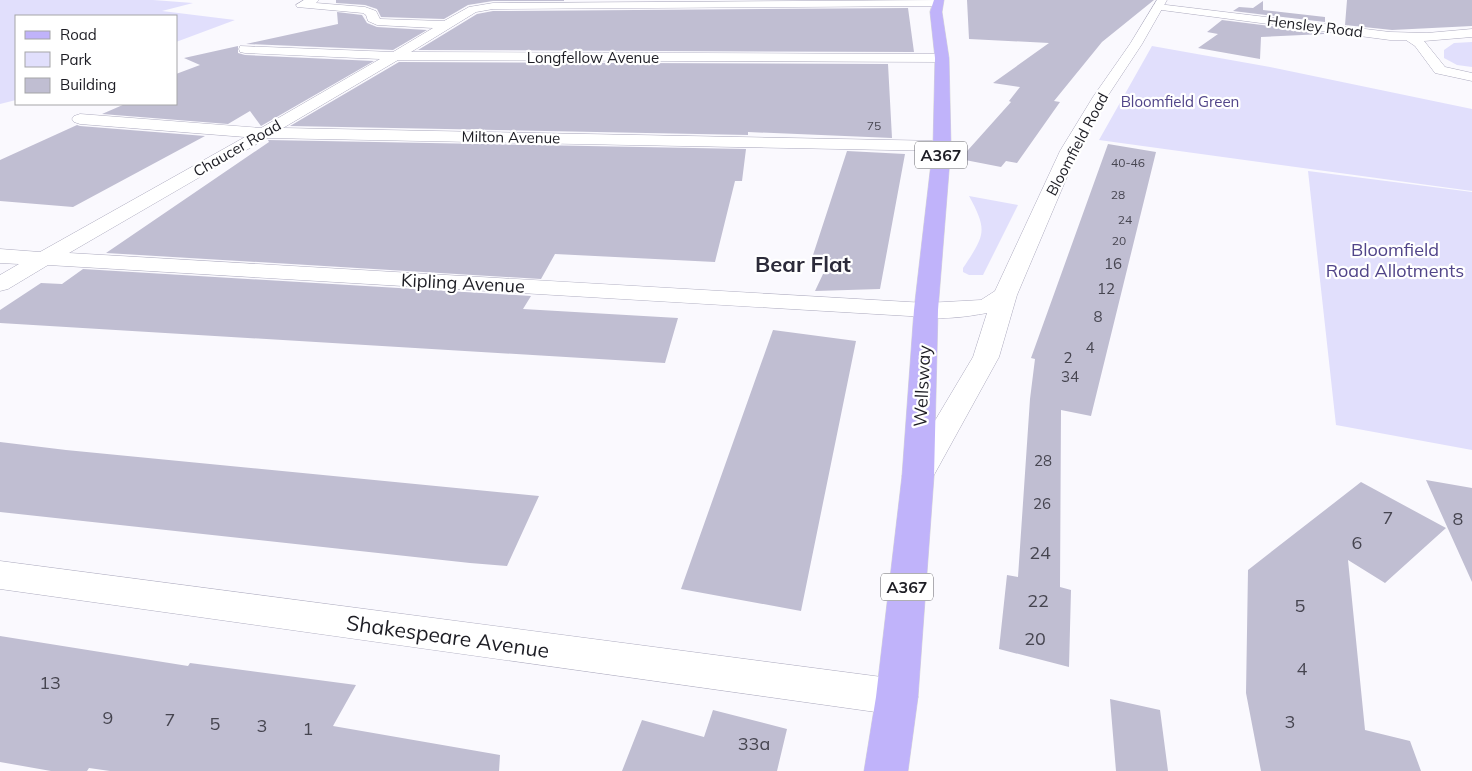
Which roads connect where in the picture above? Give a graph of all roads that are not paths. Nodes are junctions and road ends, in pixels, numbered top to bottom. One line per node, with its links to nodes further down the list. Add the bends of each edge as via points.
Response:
1 (314, 0): 5 (street, via 301,5 365,10 372,13 372,19 377,22)
2 (939, 2): 4 (street); 10 (main road, Wellsway / A367, via 936,12)
3 (1160, 3): 7 (street, Hensley Road); 18 (street, Bloomfield Road, via 1069,151)
4 (476, 4): 5 (street, Chaucer Road)
5 (446, 25): 9 (street, Chaucer Road)
6 (1472, 33): 7 (street, Hensley Road)
7 (1410, 37): 11 (street, via 1419,43 1440,70)
8 (245, 49): 9 (street, Longfellow Avenue)
9 (396, 56): 10 (street, Longfellow Avenue); 13 (street, Chaucer Road)
10 (942, 58): 14 (main road, Wellsway / A367)
11 (1472, 77)
12 (80, 119): 13 (street, Milton Avenue)
13 (263, 133): 14 (street, Milton Avenue); 16 (street, Chaucer Road)
14 (942, 146): 19 (main road, Wellsway / A367)
15 (0, 256): 16 (street, Kipling Avenue)
16 (41, 260): 17 (street, Chaucer Road); 19 (street, Kipling Avenue)
17 (0, 284)
18 (1005, 295): 19 (street, via 988,306 954,311); 20 (street, Bloomfield Road, via 986,357)
19 (926, 310): 20 (main road, Wellsway / A367)
20 (918, 476): 22 (main road, Wellsway / A367)
21 (0, 575): 22 (street, Shakespeare Avenue)
22 (897, 697): 23 (main road, Wellsway / A367)
23 (886, 771)

